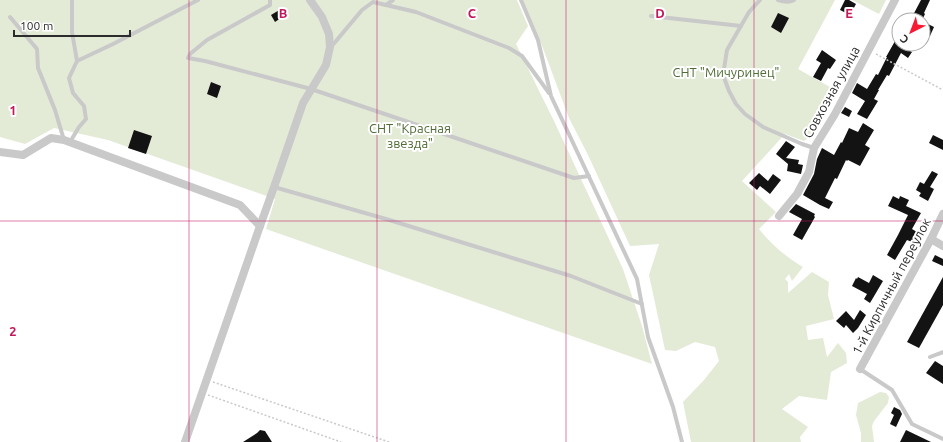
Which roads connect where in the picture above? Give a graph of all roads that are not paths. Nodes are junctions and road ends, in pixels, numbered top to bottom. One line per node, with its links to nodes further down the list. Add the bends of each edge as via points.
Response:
1 (72, 0): 16 (lane, via 72,32)
2 (198, 0): 16 (lane)
3 (270, 0): 17 (lane, via 270,5 207,40 188,58)
4 (310, 0): 15 (street, via 325,23)
5 (393, 0): 11 (lane)
6 (521, 0): 18 (lane, via 538,40)
7 (760, 0): 14 (lane)
8 (778, 0): 9 (lane)
9 (794, 0)
10 (895, 0): 20 (street, Совхозная улица, via 835,114)
11 (386, 5): 15 (lane, via 373,2 362,10); 18 (lane, via 416,12 509,48 522,56)
12 (651, 16): 14 (lane)
13 (10, 17): 19 (lane, via 37,49 38,68)
14 (741, 26): 20 (lane, via 727,50 723,75 736,104 763,127)
15 (330, 48): 17 (street, via 326,65)
16 (77, 61): 19 (lane, via 69,78 74,93 84,106 86,119)
17 (311, 89): 22 (lane, via 574,178); 23 (street, via 303,103)
18 (551, 96): 22 (lane)
19 (67, 141): 21 (street, via 51,138 23,155); 26 (street, via 240,205)
20 (814, 148): 25 (street, Совхозная улица, via 809,172 797,194)
21 (0, 152)
22 (589, 176): 29 (lane, via 637,279)
23 (274, 187): 26 (street); 29 (lane, via 572,276)
24 (943, 214): 27 (street, 1-й Кирпичный переулок)
25 (779, 216)
26 (260, 226): 34 (street)
27 (931, 239): 28 (street); 32 (street, 1-й Кирпичный переулок)
28 (943, 246)
29 (642, 304): 35 (lane, via 648,337 673,407)
30 (943, 352): 31 (lane)
31 (930, 357)
32 (860, 369): 33 (lane, via 892,390 912,424)
33 (943, 439)
34 (185, 442)
35 (682, 442)

